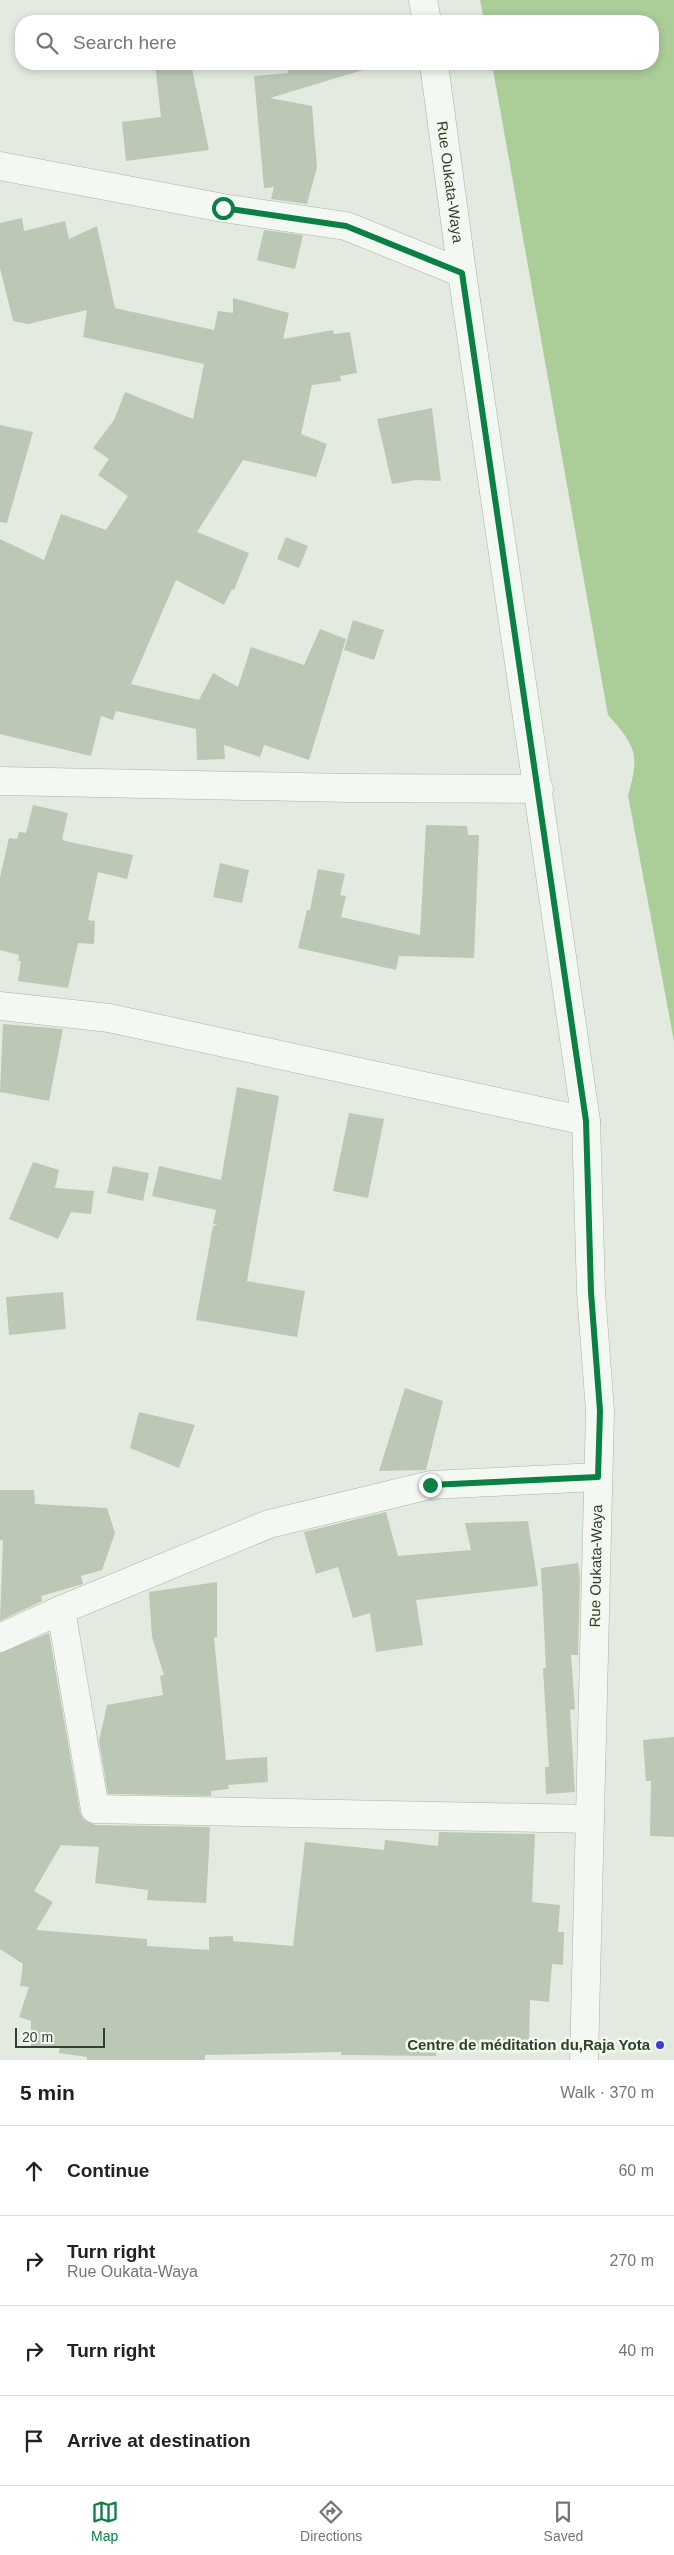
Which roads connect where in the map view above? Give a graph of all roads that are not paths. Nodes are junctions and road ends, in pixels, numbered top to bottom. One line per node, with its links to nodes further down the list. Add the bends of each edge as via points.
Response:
1 (423, 0): 2 (street)
2 (426, 15)
3 (435, 70): 5 (street, Rue Oukata-Waya)
4 (0, 166): 5 (street, via 223,208 346,226)
5 (462, 273): 7 (street, Rue Oukata-Waya)
6 (0, 781): 7 (street)
7 (539, 789): 9 (street, Rue Oukata-Waya)
8 (0, 1006): 9 (street, via 109,1018)
9 (586, 1121): 10 (street, Rue Oukata-Waya, via 591,1292 600,1411)
10 (598, 1477): 11 (street, via 430,1485 269,1524); 13 (street, Rue Oukata-Waya)
11 (61, 1610): 12 (street); 13 (street, via 95,1809)
12 (0, 1638)
13 (590, 1819): 14 (street, Rue Oukata-Waya)
14 (584, 2060)

